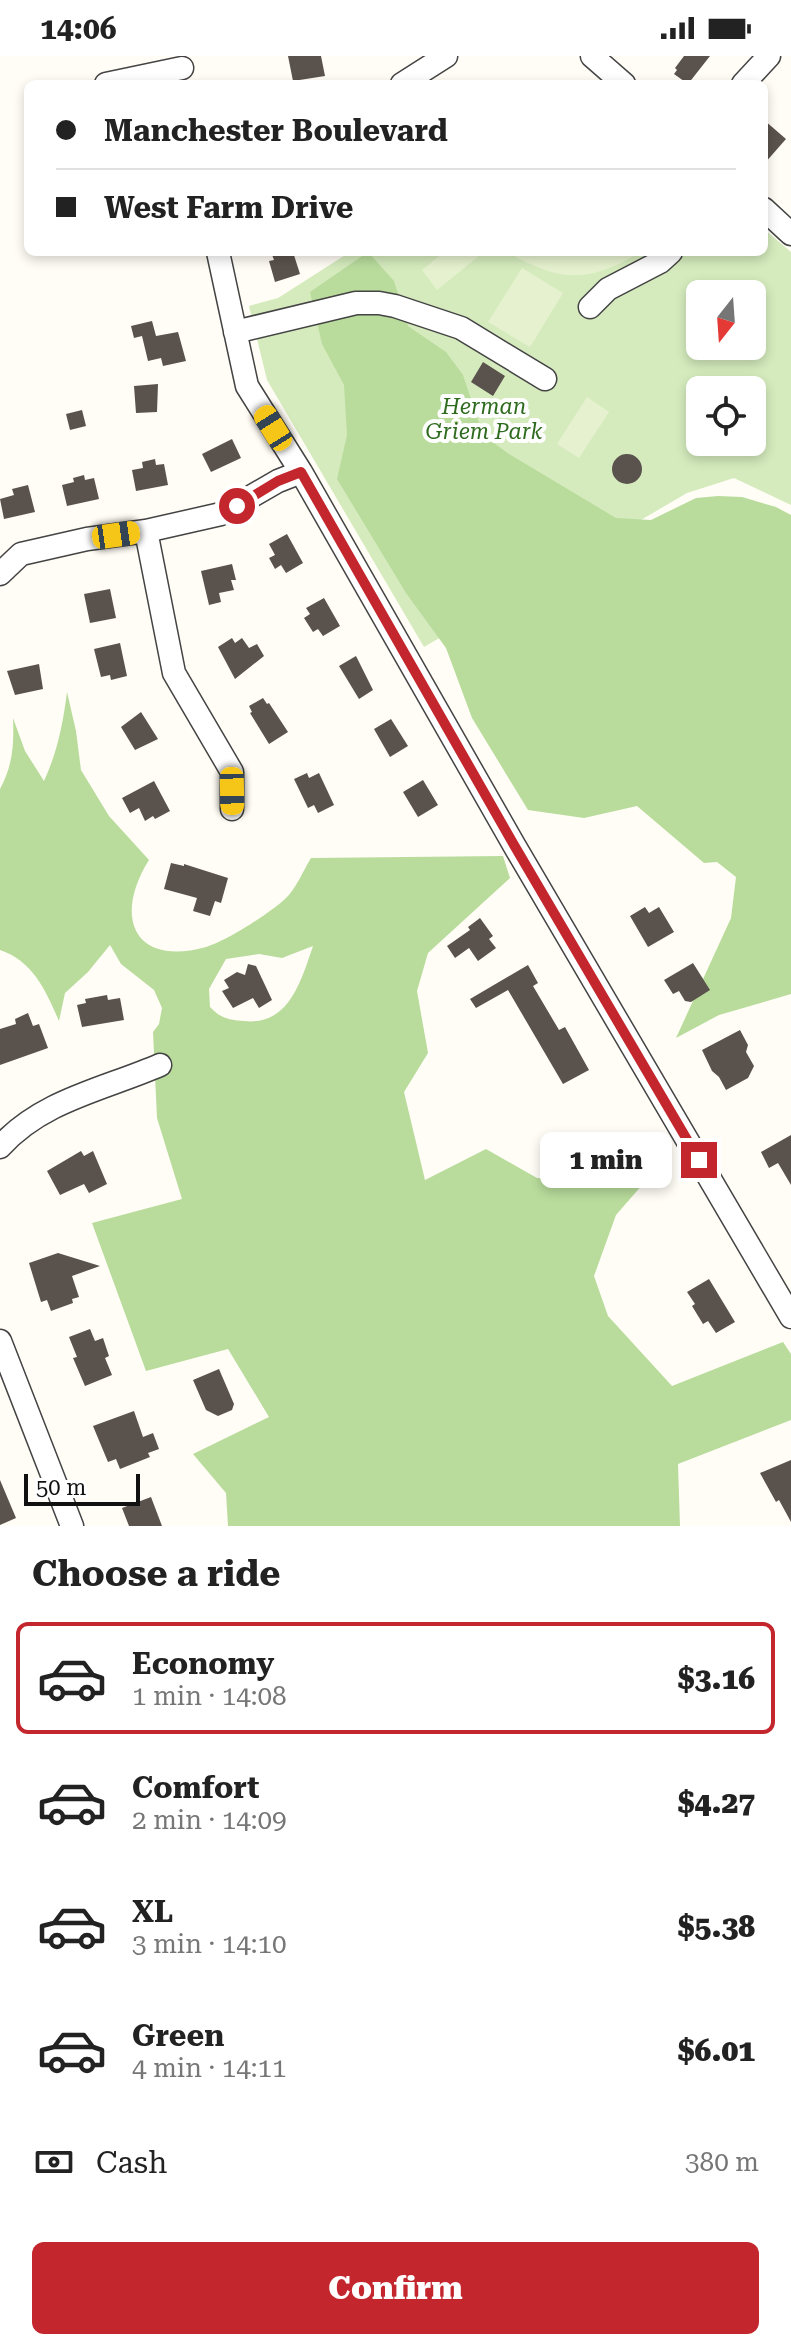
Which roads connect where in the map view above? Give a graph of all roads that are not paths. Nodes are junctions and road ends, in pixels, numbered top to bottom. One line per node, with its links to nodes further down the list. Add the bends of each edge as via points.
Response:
1 (446, 56): 6 (street)
2 (592, 56): 7 (street)
3 (769, 56): 8 (street)
4 (182, 69): 5 (street)
5 (126, 80)
6 (408, 80)
7 (619, 80)
8 (747, 80)
9 (768, 213): 10 (street)
10 (791, 234)
11 (219, 256): 14 (street)
12 (667, 256): 13 (street, via 608,289)
13 (590, 307)
14 (235, 332): 15 (street, via 356,303 379,303 461,328); 16 (street, via 247,386)
15 (545, 379)
16 (301, 472): 17 (street, via 221,514); 22 (street)
17 (146, 531): 18 (street, via 21,554); 19 (street, via 174,673 232,772)
18 (0, 574)
19 (232, 809)
20 (160, 1065): 21 (street, via 63,1101 30,1120)
21 (0, 1147)
22 (791, 1317)
23 (0, 1341): 24 (street)
24 (72, 1526)

